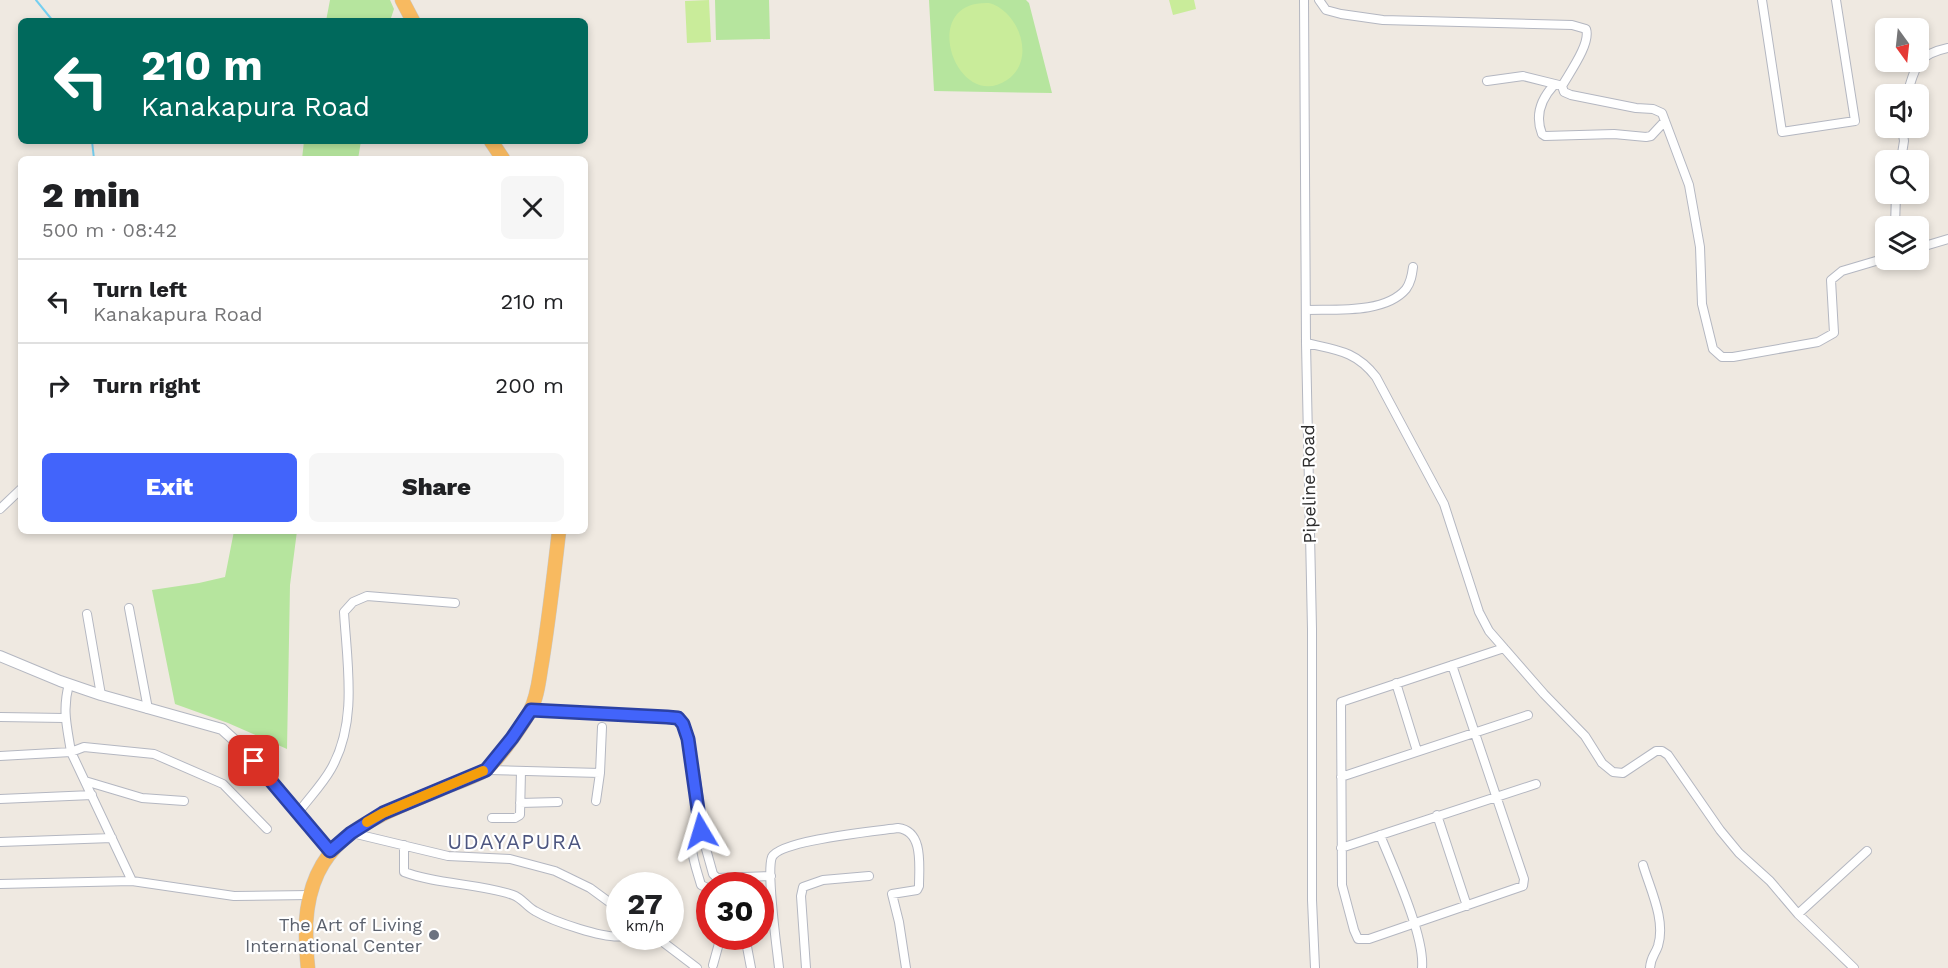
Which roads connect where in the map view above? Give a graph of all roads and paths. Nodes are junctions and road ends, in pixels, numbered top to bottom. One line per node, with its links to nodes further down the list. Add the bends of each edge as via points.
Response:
1 (402, 0): 6 (highway)
2 (1305, 0): 16 (street, Pipeline Road)
3 (1319, 0): 10 (street, via 1326,10 1383,20 1586,28 1584,47)
4 (1762, 0): 5 (street, via 1782,132 1855,121)
5 (1836, 0)
6 (411, 18)
7 (1948, 48): 9 (street, via 1924,56 1917,63)
8 (1486, 81): 10 (street, via 1523,76)
9 (1910, 84)
10 (1558, 85): 11 (street, via 1571,95 1653,108 1662,113); 11 (street, via 1544,98 1539,110 1540,130 1545,136 1646,137)
11 (1665, 121): 14 (street, via 1689,185 1700,246 1702,304 1713,349 1722,357 1818,342 1834,333 1831,280 1842,271)
12 (1948, 239): 13 (street)
13 (1929, 245)
14 (1875, 261)
15 (1413, 267): 16 (street, via 1405,290 1390,300 1357,309)
16 (1306, 310): 17 (street, Pipeline Road)
17 (1306, 343): 24 (street, via 1348,352 1365,363 1376,377 1444,504 1479,612); 90 (street, Pipeline Road)
18 (18, 492): 19 (street)
19 (0, 509)
20 (560, 534): 31 (highway)
21 (456, 603): 53 (street, via 367,596 353,602 344,612 349,713 344,740 331,770)
22 (129, 608): 30 (street)
23 (87, 614): 29 (street)
24 (1504, 648): 26 (street); 76 (street, via 1613,772 1623,773 1656,751 1668,755 1720,830)
25 (0, 656): 28 (street)
26 (1452, 665): 27 (street); 36 (street)
27 (1396, 683): 37 (street); 43 (street, via 1341,702)
28 (69, 684): 29 (street); 34 (street)
29 (101, 695): 30 (street)
30 (148, 709): 53 (street, via 222,729)
31 (531, 710): 40 (highway); 57 (street, via 678,718 688,739)
32 (1528, 716): 36 (street)
33 (0, 717): 34 (street)
34 (64, 718): 38 (street)
35 (602, 728): 42 (street)
36 (1473, 732): 37 (street); 47 (street)
37 (1417, 751): 43 (street)
38 (71, 752): 39 (street); 44 (street); 56 (street, via 84,747 154,754 223,784)
39 (0, 756)
40 (486, 770): 41 (street); 58 (highway, via 383,813)
41 (520, 771): 42 (street); 52 (street)
42 (600, 772): 50 (street)
43 (1341, 777): 63 (street)
44 (85, 781): 46 (street); 49 (street, via 136,797)
45 (1536, 784): 47 (street)
46 (92, 795): 48 (street); 60 (street)
47 (1496, 796): 54 (street); 75 (street, via 1523,886)
48 (0, 799)
49 (184, 801)
50 (596, 801)
51 (558, 802): 52 (street)
52 (520, 803): 55 (street, via 520,815 515,818)
53 (298, 813): 64 (street)
54 (1437, 815): 59 (street); 75 (street)
55 (492, 818)
56 (267, 829)
57 (701, 831): 67 (street, via 692,844); 68 (street)
58 (351, 833): 62 (street); 64 (highway)
59 (1380, 835): 63 (street); 78 (street)
60 (112, 838): 61 (street); 71 (street)
61 (0, 842)
62 (404, 845): 74 (street, via 448,856 510,859 555,871); 79 (street, via 404,872 515,895 539,913)
63 (1341, 848): 78 (street, via 1342,885 1358,939 1369,939)
64 (330, 851): 73 (highway)
65 (1867, 851): 76 (street)
66 (1643, 865): 92 (street, via 1659,918 1658,946 1651,956)
67 (698, 872)
68 (712, 872)
69 (771, 872): 89 (street, via 772,857 787,846 898,828 910,832 916,838 919,886 917,890 892,894)
70 (869, 876): 88 (street, via 823,880 803,887)
71 (132, 881): 72 (street); 73 (street, via 234,896)
72 (0, 884)
73 (310, 895): 84 (highway, via 305,949)
74 (606, 900)
75 (1467, 906): 78 (street)
76 (1798, 914): 93 (street)
77 (774, 915): 87 (street)
78 (1414, 923): 91 (street)
79 (606, 936)
80 (673, 950): 85 (street)
81 (717, 950): 83 (street)
82 (748, 950): 86 (street)
83 (712, 965)
84 (308, 968)
85 (697, 968)
86 (751, 968)
87 (779, 968)
88 (806, 968)
89 (906, 968)
90 (1315, 968)
91 (1422, 968)
92 (1650, 968)
93 (1854, 968)

